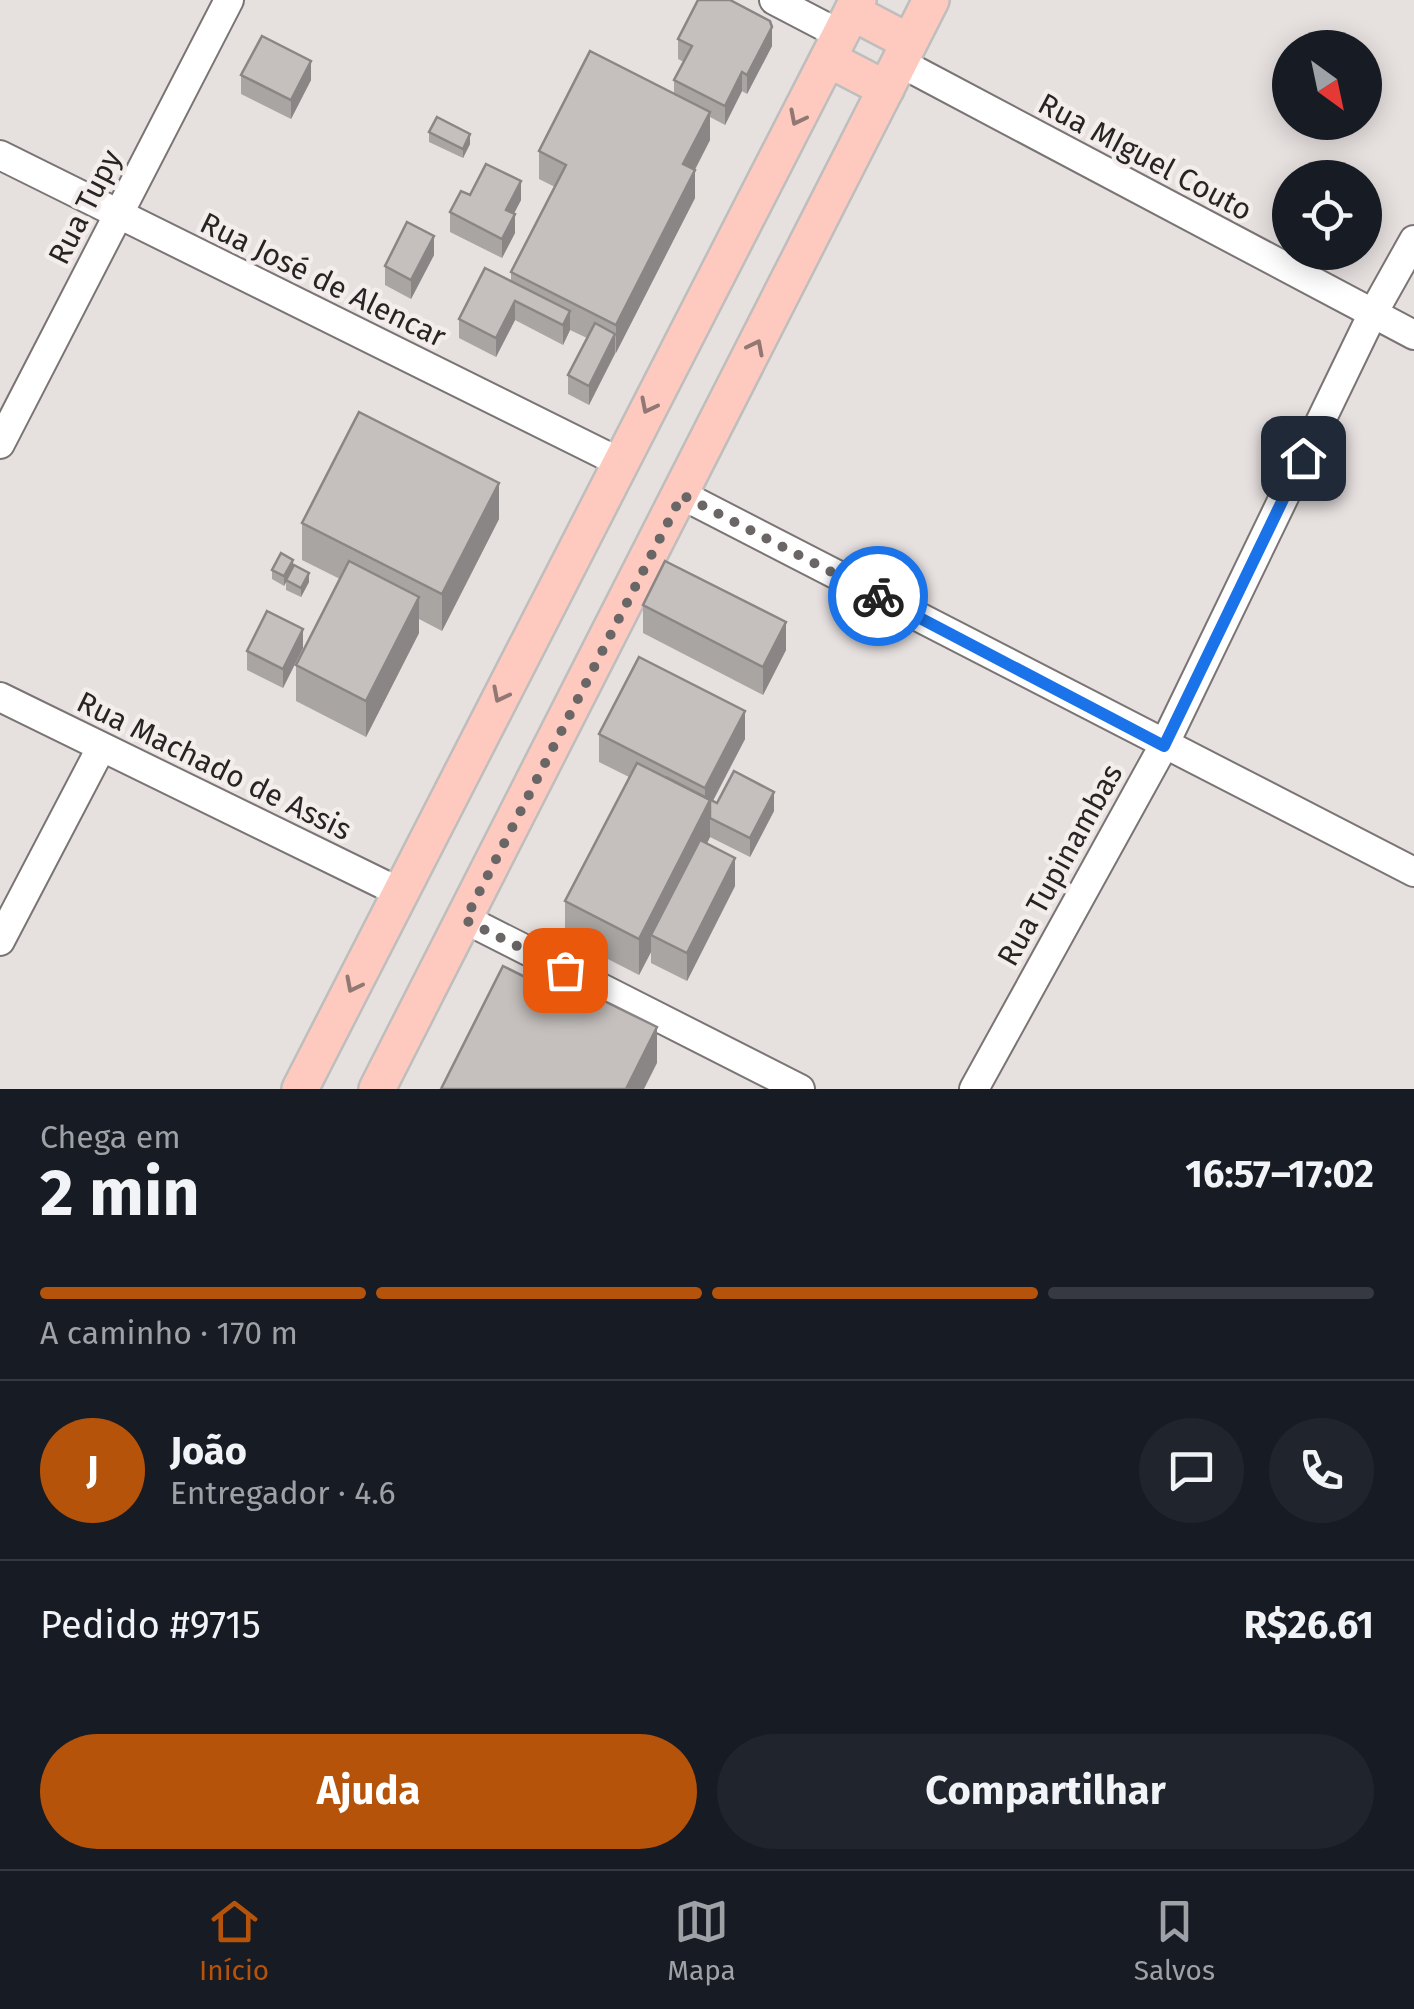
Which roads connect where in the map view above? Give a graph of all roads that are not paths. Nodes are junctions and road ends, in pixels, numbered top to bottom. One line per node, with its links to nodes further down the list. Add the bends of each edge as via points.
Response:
1 (229, 0): 7 (street, Rua Tupy)
2 (774, 0): 4 (street)
3 (931, 0): 5 (main road)
4 (845, 27): 5 (main road); 5 (main road); 12 (main road, one-way to 12)
5 (898, 64): 9 (street, Rua MIguel Couto); 13 (main road, one-way to 5)
6 (0, 155): 7 (street, Rua José de Alencar)
7 (118, 215): 11 (street, Rua Tupy); 12 (street, Rua José de Alencar)
8 (1414, 240): 9 (street, Rua Tupinambas)
9 (1372, 315): 10 (street, Rua MIguel Couto); 15 (street, Rua Tupinambas)
10 (1414, 335)
11 (0, 444)
12 (619, 462): 18 (main road, one-way to 18)
13 (682, 495): 15 (street); 19 (main road)
14 (0, 697): 16 (street, Rua Machado de Assis)
15 (1164, 746): 17 (street); 24 (street, Rua Tupinambas)
16 (101, 748): 18 (street, Rua Machado de Assis); 20 (street)
17 (1414, 872)
18 (400, 892): 21 (main road, one-way to 21)
19 (465, 920): 22 (main road); 23 (street)
20 (0, 941)
21 (300, 1089)
22 (378, 1089)
23 (800, 1089)
24 (974, 1089)

